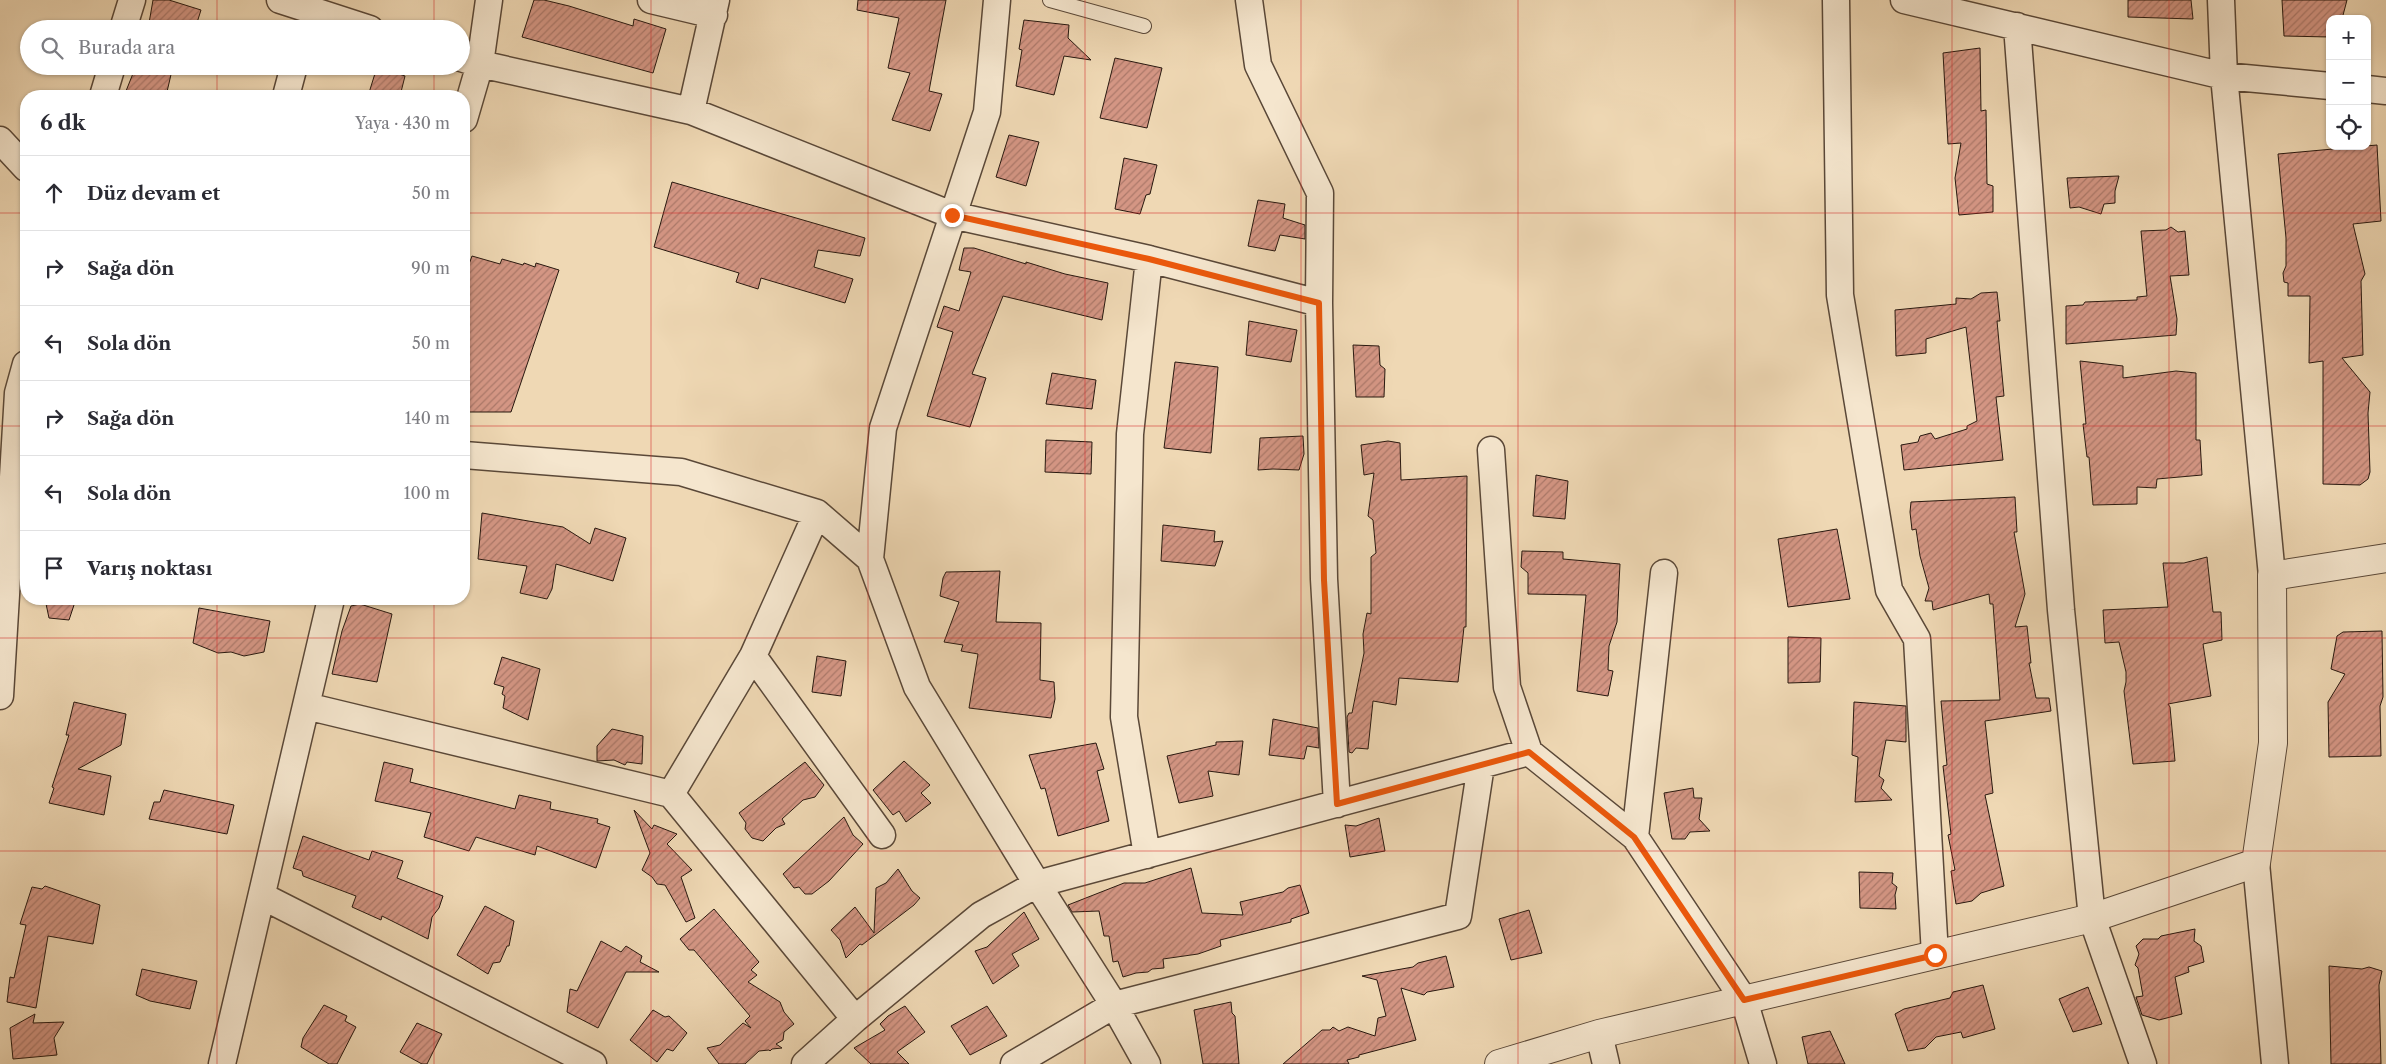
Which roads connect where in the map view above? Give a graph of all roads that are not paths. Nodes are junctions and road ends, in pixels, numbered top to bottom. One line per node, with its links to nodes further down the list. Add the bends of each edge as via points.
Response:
1 (132, 0): 14 (street)
2 (280, 0): 13 (street)
3 (489, 0): 18 (street)
4 (651, 0): 12 (street)
5 (997, 0): 32 (street, via 987,112)
6 (1050, 0): 16 (lane)
7 (1249, 0): 34 (street, via 1258,66 1320,193)
8 (1836, 0): 58 (street, via 1840,294 1889,590 1917,639)
9 (1904, 0): 11 (street)
10 (2221, 0): 22 (street)
11 (1966, 7): 17 (street)
12 (715, 8): 29 (street)
13 (307, 13): 15 (street)
14 (126, 20)
15 (335, 20)
16 (1144, 26)
17 (2017, 26): 22 (street); 57 (street, via 2061,610)
18 (471, 61): 29 (street)
19 (109, 75): 24 (street)
20 (292, 75): 25 (street)
21 (469, 75): 26 (street)
22 (2224, 76): 23 (street); 42 (street)
23 (2326, 86)
24 (104, 90)
25 (288, 90)
26 (468, 90)
27 (2371, 90): 28 (street)
28 (2386, 91)
29 (690, 110): 32 (street)
30 (0, 140): 31 (street)
31 (20, 162)
32 (952, 215): 33 (street); 40 (street, via 883,428)
33 (1149, 259): 34 (street); 53 (street, via 1130,434 1124,717)
34 (1319, 303): 50 (street, via 1324,580)
35 (20, 421): 45 (street)
36 (1491, 450): 47 (street, via 1507,687)
37 (470, 455): 38 (street, via 681,472)
38 (817, 514): 40 (street); 44 (street)
39 (2386, 558): 42 (street)
40 (870, 559): 55 (street, via 917,687)
41 (1664, 573): 52 (street)
42 (2272, 576): 54 (street, via 2274,743)
43 (330, 605): 46 (street)
44 (753, 656): 49 (street); 51 (street)
45 (0, 696)
46 (306, 706): 49 (street); 56 (street)
47 (1529, 752): 48 (street); 52 (street)
48 (1481, 765): 50 (street); 60 (street, via 1458,916)
49 (671, 794): 61 (street)
50 (1337, 804): 53 (street)
51 (882, 835)
52 (1634, 837): 59 (street)
53 (1147, 854): 55 (street)
54 (2256, 864): 57 (street); 72 (street)
55 (1038, 884): 60 (street); 61 (street, via 981,915)
56 (262, 896): 63 (street); 64 (street)
57 (2092, 918): 58 (street); 71 (street)
58 (1935, 955): 59 (street)
59 (1744, 1000): 62 (street); 70 (street)
60 (1114, 1005): 66 (street); 67 (street)
61 (854, 1019): 65 (street)
62 (1599, 1034): 68 (street); 69 (street)
63 (222, 1064)
64 (593, 1064)
65 (805, 1064)
66 (1014, 1064)
67 (1146, 1064)
68 (1499, 1064)
69 (1606, 1064)
70 (1763, 1064)
71 (2143, 1064)
72 (2275, 1064)

